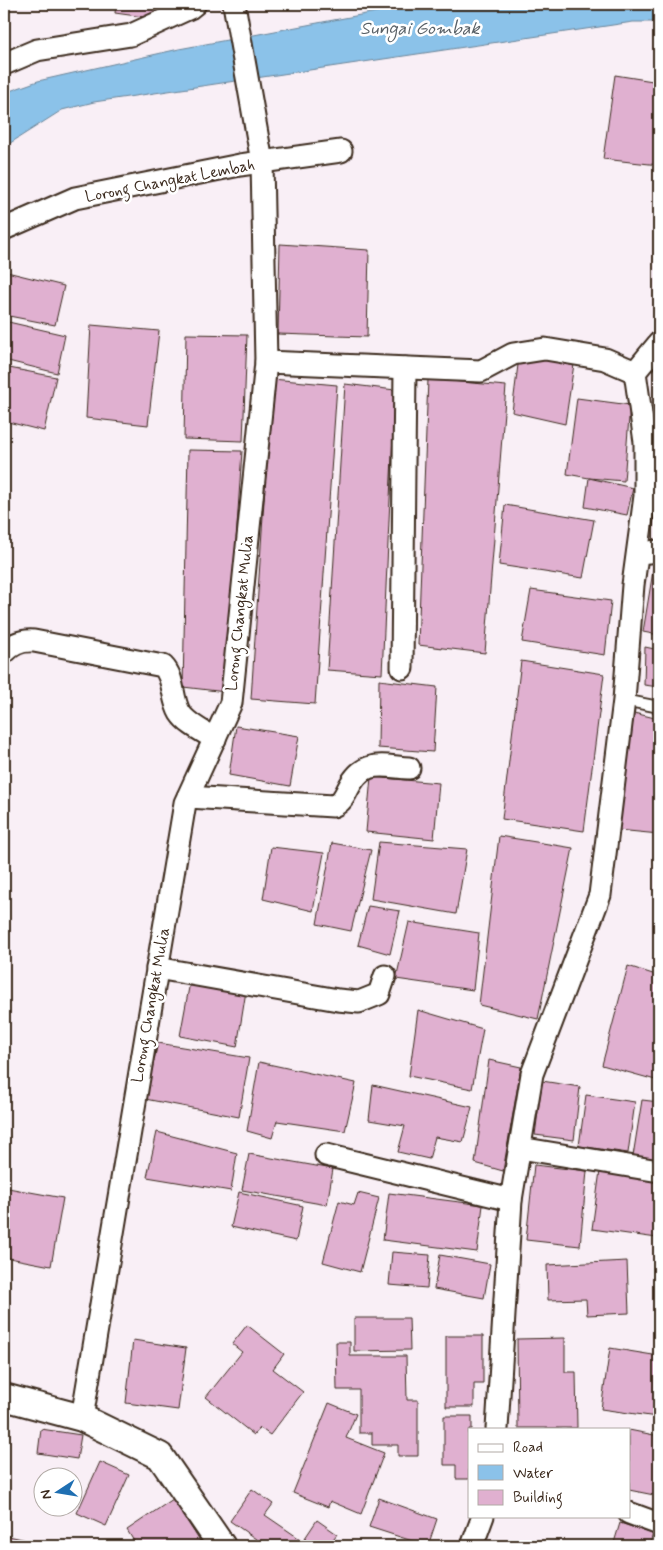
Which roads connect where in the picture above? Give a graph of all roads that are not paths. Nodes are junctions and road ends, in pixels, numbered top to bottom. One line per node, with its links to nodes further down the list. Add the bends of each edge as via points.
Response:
1 (195, 4): 3 (street, via 131,35 37,50)
2 (234, 4): 5 (street, Lorong Changkat Mulia)
3 (4, 64)
4 (341, 150): 5 (street, Lorong Changkat Lembah)
5 (261, 153): 6 (street, Lorong Changkat Lembah, via 75,198); 8 (street, Lorong Changkat Mulia)
6 (4, 229)
7 (659, 343): 10 (street)
8 (266, 362): 9 (street); 17 (street, Lorong Changkat Mulia, via 231,703)
9 (405, 368): 10 (street, via 481,372 513,354 545,349 604,359); 14 (street)
10 (635, 372): 12 (street, via 645,442 646,496)
11 (659, 552): 12 (street)
12 (638, 553): 15 (street)
13 (4, 654): 17 (street, via 15,644 28,640 163,666 181,714)
14 (402, 668)
15 (624, 700): 16 (lane); 22 (street, via 600,895 532,1074)
16 (659, 707)
17 (215, 739): 19 (street, Lorong Changkat Mulia)
18 (409, 768): 19 (street, via 377,766 362,770 352,780 343,799 333,806)
19 (188, 797): 20 (street, Lorong Changkat Mulia)
20 (157, 968): 21 (street, via 359,1002 379,994); 27 (street, Lorong Changkat Mulia)
21 (385, 976)
22 (520, 1148): 24 (street); 25 (street)
23 (326, 1155): 25 (street)
24 (659, 1171)
25 (511, 1200): 28 (street)
26 (4, 1397): 27 (street)
27 (82, 1418): 32 (street, via 160,1456)
28 (498, 1428)
29 (630, 1513): 31 (street)
30 (482, 1518): 33 (street)
31 (659, 1524)
32 (222, 1546)
33 (472, 1546)

